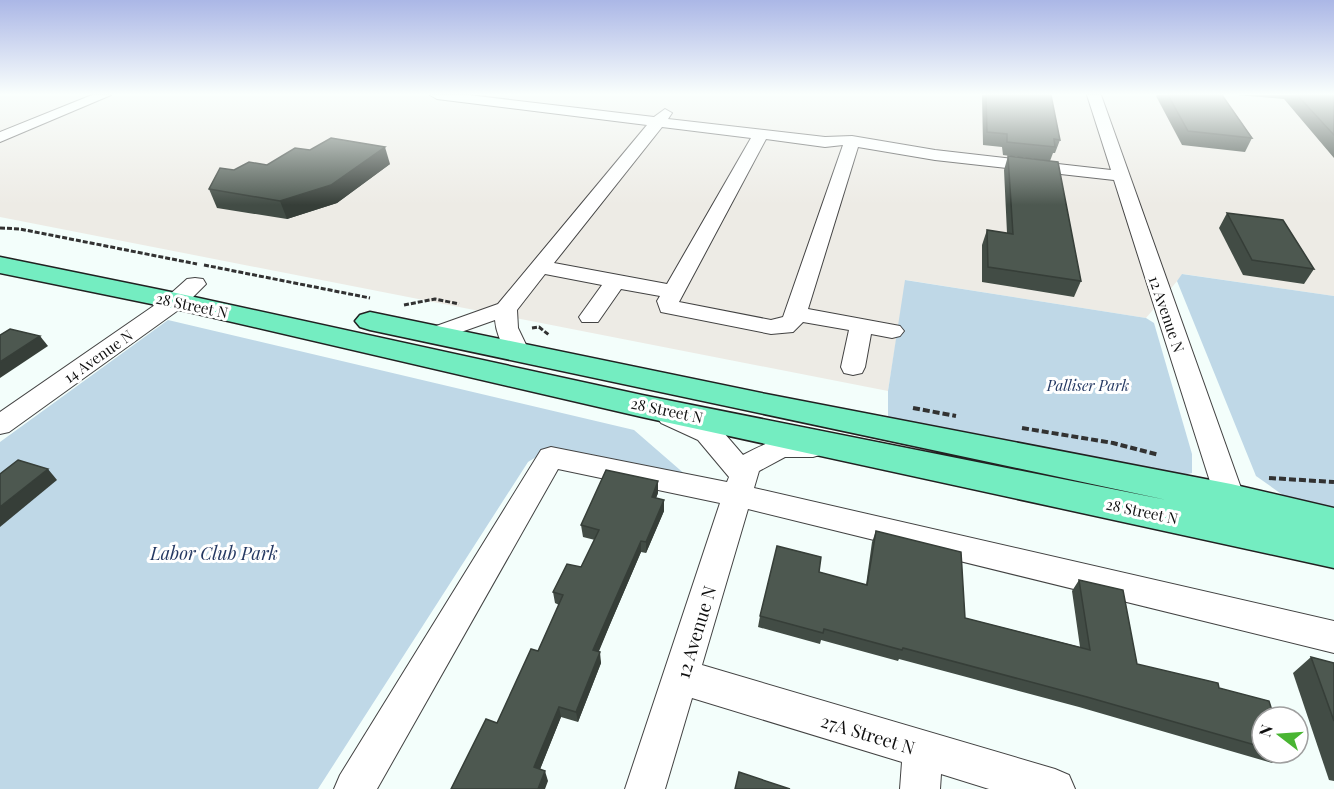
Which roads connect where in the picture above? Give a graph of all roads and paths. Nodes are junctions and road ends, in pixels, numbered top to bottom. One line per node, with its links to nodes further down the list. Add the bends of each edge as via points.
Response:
1 (15, 132): 7 (street)
2 (649, 132): 12 (street)
3 (748, 132): 6 (street)
4 (828, 132): 8 (street)
5 (1106, 132): 9 (street, 12 Avenue N)
6 (761, 134): 8 (street, via 825,142); 15 (street)
7 (0, 138)
8 (847, 140): 9 (street, via 935,155); 17 (street)
9 (1120, 176): 29 (street, 12 Avenue N)
10 (0, 245): 14 (main road, 28 Street N)
11 (0, 265): 14 (main road, 28 Street N)
12 (540, 267): 13 (street); 16 (street)
13 (616, 281): 15 (street); 18 (street)
14 (185, 292): 21 (main road, 28 Street N); 24 (main road, 28 Street N); 25 (street, 14 Avenue N)
15 (674, 292): 17 (street, via 669,307 771,327 785,327)
16 (506, 309): 21 (street); 22 (street, via 507,328)
17 (795, 314): 19 (street)
18 (590, 317)
19 (861, 325): 20 (street); 23 (street)
20 (892, 331)
21 (433, 335): 22 (main road, 28 Street N)
22 (518, 353): 29 (main road, 28 Street N)
23 (852, 367)
24 (642, 406): 26 (main road, 28 Street N); 28 (street, via 708,433)
25 (0, 425)
26 (847, 446): 28 (street, via 780,447 747,465); 31 (main road, 28 Street N)
27 (1334, 482): 29 (path)
28 (740, 484): 33 (street); 34 (street, 12 Avenue N); 36 (street, via 551,457)
29 (1226, 484): 30 (main road, 28 Street N); 31 (street, 12 Avenue N)
30 (1334, 524)
31 (1242, 533): 32 (main road, 28 Street N)
32 (1334, 551)
33 (1334, 637)
34 (682, 677): 35 (street, 27A Street N); 37 (street, 12 Avenue N)
35 (922, 750): 38 (street); 39 (street, 27A Street N)
36 (354, 789)
37 (645, 789)
38 (920, 789)
39 (1055, 789)

